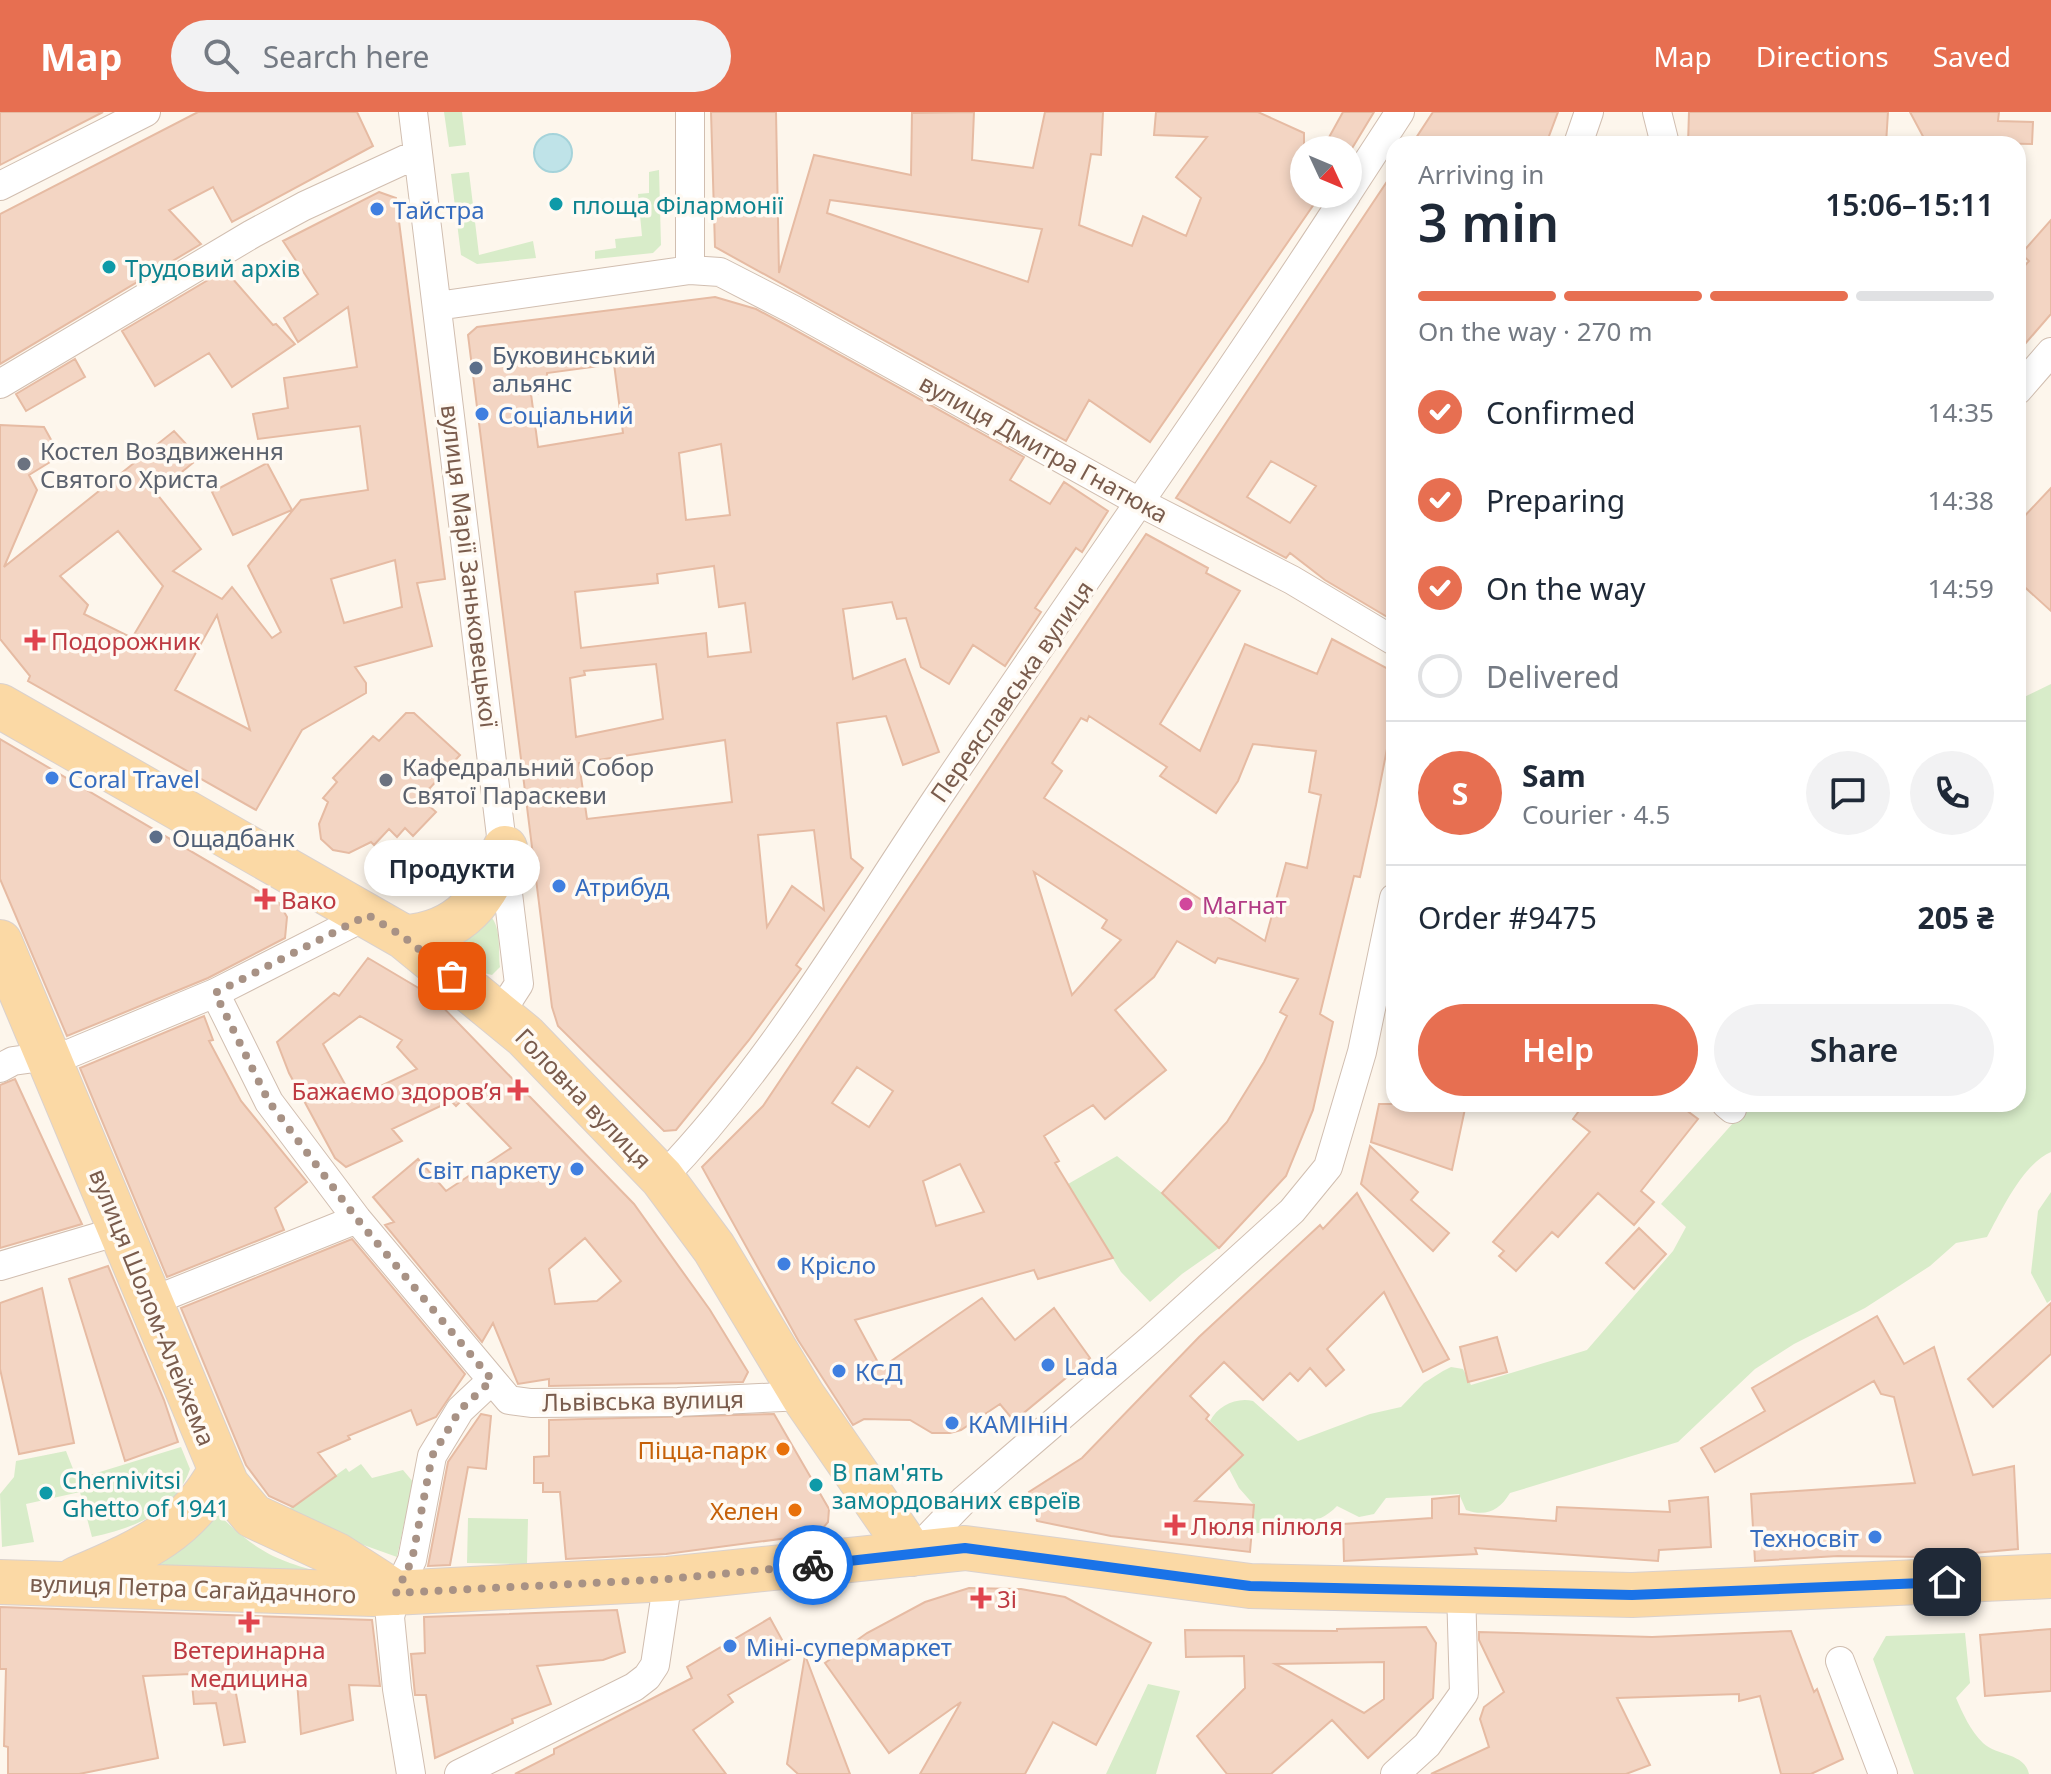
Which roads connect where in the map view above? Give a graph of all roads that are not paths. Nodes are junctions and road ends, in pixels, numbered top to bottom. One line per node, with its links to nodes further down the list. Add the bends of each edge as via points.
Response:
1 (146, 112): 7 (street)
2 (413, 112): 10 (street, вулиця Марії Заньковецької)
3 (690, 112): 14 (street)
4 (1400, 112): 11 (street, Переяславська вулиця)
5 (1589, 112): 8 (street)
6 (1657, 112): 9 (street)
7 (114, 120): 12 (street)
8 (1581, 136)
9 (1663, 136)
10 (417, 154): 15 (street, вулиця Марії Заньковецької); 18 (street, via 252,234)
11 (1362, 170)
12 (0, 186)
13 (1337, 208): 19 (street, Переяславська вулиця)
14 (690, 270): 15 (street); 19 (street, вулиця Дмитра Гнатюка, via 732,278)
15 (437, 306): 22 (street, вулиця Марії Заньковецької)
16 (2051, 352): 17 (street)
17 (2026, 381)
18 (0, 384)
19 (1141, 503): 20 (street, вулиця Дмитра Гнатюка, via 1292,580); 30 (street, Переяславська вулиця, via 760,1065)
20 (1386, 636)
21 (0, 706): 23 (main road, Головна вулиця)
22 (505, 848): 23 (main road, via 493,881 469,909 442,928); 27 (street, вулиця Марії Заньковецької, via 519,984)
23 (386, 926): 26 (street); 27 (main road, Головна вулиця)
24 (1386, 936): 38 (street, via 1362,1052 1328,1167 1292,1211 965,1499)
25 (0, 942): 28 (main road, вулиця Шолом-Алейхема)
26 (215, 993): 28 (street, via 71,1053); 31 (street, Львівська вулиця, via 269,1102)
27 (499, 1015): 30 (main road, Головна вулиця)
28 (50, 1056): 29 (street); 32 (main road, вулиця Шолом-Алейхема)
29 (0, 1068)
30 (662, 1178): 36 (main road, Головна вулиця, via 714,1248)
31 (357, 1219): 34 (street); 35 (street, Львівська вулиця)
32 (122, 1230): 33 (street); 34 (main road, вулиця Шолом-Алейхема)
33 (0, 1266)
34 (150, 1302): 37 (main road, вулиця Шолом-Алейхема)
35 (492, 1380): 36 (street, Львівська вулиця, via 509,1400 531,1403); 44 (street, via 460,1410 432,1456 412,1560)
36 (803, 1396): 38 (main road, Головна вулиця)
37 (220, 1471): 42 (main road, via 200,1502 168,1534); 44 (main road, вулиця Шолом-Алейхема, via 253,1516 337,1555)
38 (912, 1554): 40 (main road, вулиця Петра Сагайдачного); 43 (main road, вулиця Петра Сагайдачного, via 965,1548 1250,1586)
39 (2051, 1576): 43 (main road, вулиця Петра Сагайдачного, via 1632,1595)
40 (668, 1579): 44 (main road, вулиця Петра Сагайдачного); 47 (street, via 655,1665 647,1677)
41 (0, 1582): 42 (main road, вулиця Петра Сагайдачного)
42 (65, 1584): 44 (main road, вулиця Петра Сагайдачного)
43 (1461, 1590): 48 (street, via 1464,1693 1427,1745)
44 (396, 1593): 46 (street, via 390,1617)
45 (1840, 1661): 49 (street)
46 (411, 1774)
47 (459, 1774)
48 (1395, 1774)
49 (1883, 1774)

